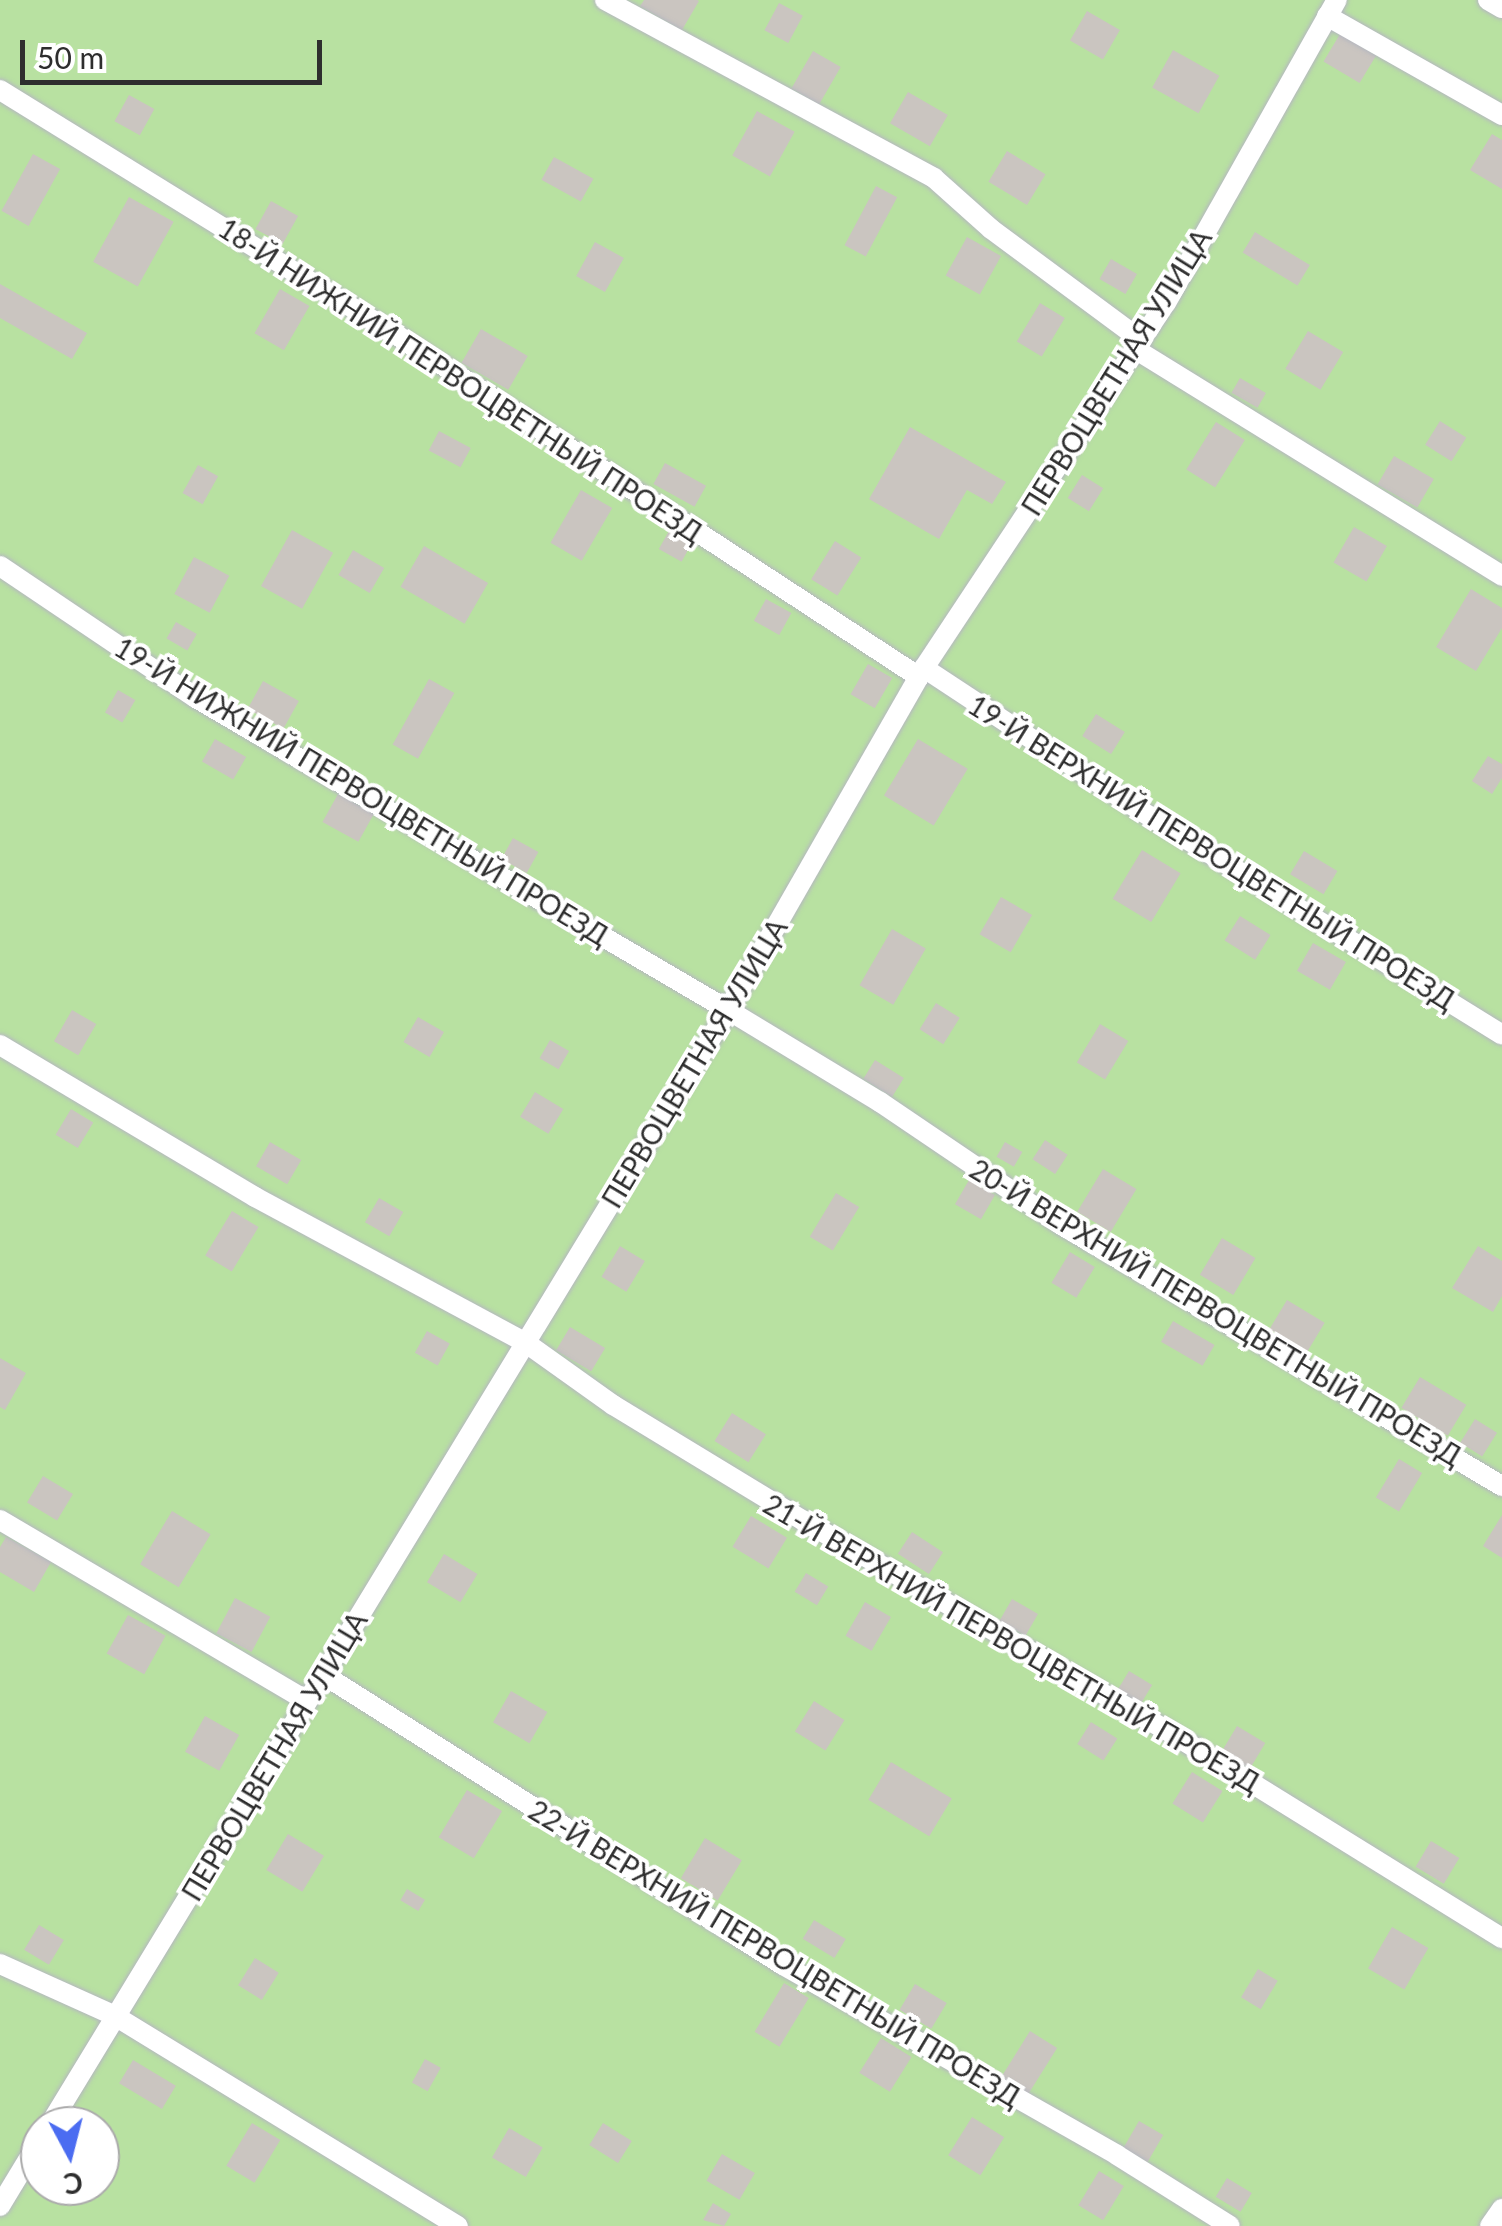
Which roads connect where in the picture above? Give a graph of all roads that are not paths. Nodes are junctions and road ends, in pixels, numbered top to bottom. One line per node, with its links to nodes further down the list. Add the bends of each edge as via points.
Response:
1 (604, 0): 7 (lane, via 934,178)
2 (1488, 0): 4 (lane)
3 (1332, 8): 6 (lane); 7 (lane, ПЕРВОЦВЕТНАЯ УЛИЦА)
4 (1502, 8)
5 (0, 90): 10 (lane, 18-Й НИЖНИЙ ПЕРВОЦВЕТНЫЙ ПРОЕЗД, via 402,338)
6 (1502, 115)
7 (1138, 344): 9 (lane); 10 (lane, ПЕРВОЦВЕТНАЯ УЛИЦА)
8 (0, 566): 11 (lane, 19-Й НИЖНИЙ ПЕРВОЦВЕТНЫЙ ПРОЕЗД, via 196,698)
9 (1502, 576)
10 (921, 673): 11 (lane, ПЕРВОЦВЕТНАЯ УЛИЦА); 12 (lane, 19-Й ВЕРХНИЙ ПЕРВОЦВЕТНЫЙ ПРОЕЗД)
11 (728, 1010): 14 (lane, ПЕРВОЦВЕТНАЯ УЛИЦА); 15 (lane, 20-Й ВЕРХНИЙ ПЕРВОЦВЕТНЫЙ ПРОЕЗД, via 880,1102 1060,1224)
12 (1502, 1035)
13 (0, 1045): 14 (lane, 21-Й ВЕРХНИЙ ПЕРВОЦВЕТНЫЙ ПРОЕЗД, via 255,1197)
14 (526, 1342): 17 (lane, ПЕРВОЦВЕТНАЯ УЛИЦА); 19 (lane, 21-Й ВЕРХНИЙ ПЕРВОЦВЕТНЫЙ ПРОЕЗД, via 724,1473 1163,1728)
15 (1502, 1486)
16 (0, 1520): 18 (lane)
17 (324, 1674): 18 (lane, ПЕРВОЦВЕТНАЯ УЛИЦА); 27 (lane, 22-Й ВЕРХНИЙ ПЕРВОЦВЕТНЫЙ ПРОЕЗД, via 783,1965)
18 (307, 1701): 21 (lane, ПЕРВОЦВЕТНАЯ УЛИЦА)
19 (1502, 1938)
20 (0, 1964): 21 (lane)
21 (116, 2016): 22 (lane, ПЕРВОЦВЕТНАЯ УЛИЦА); 26 (lane)
22 (60, 2106)
23 (20, 2173): 24 (lane)
24 (0, 2206)
25 (1502, 2209): 28 (lane)
26 (458, 2226)
27 (1230, 2226)
28 (1490, 2226)

